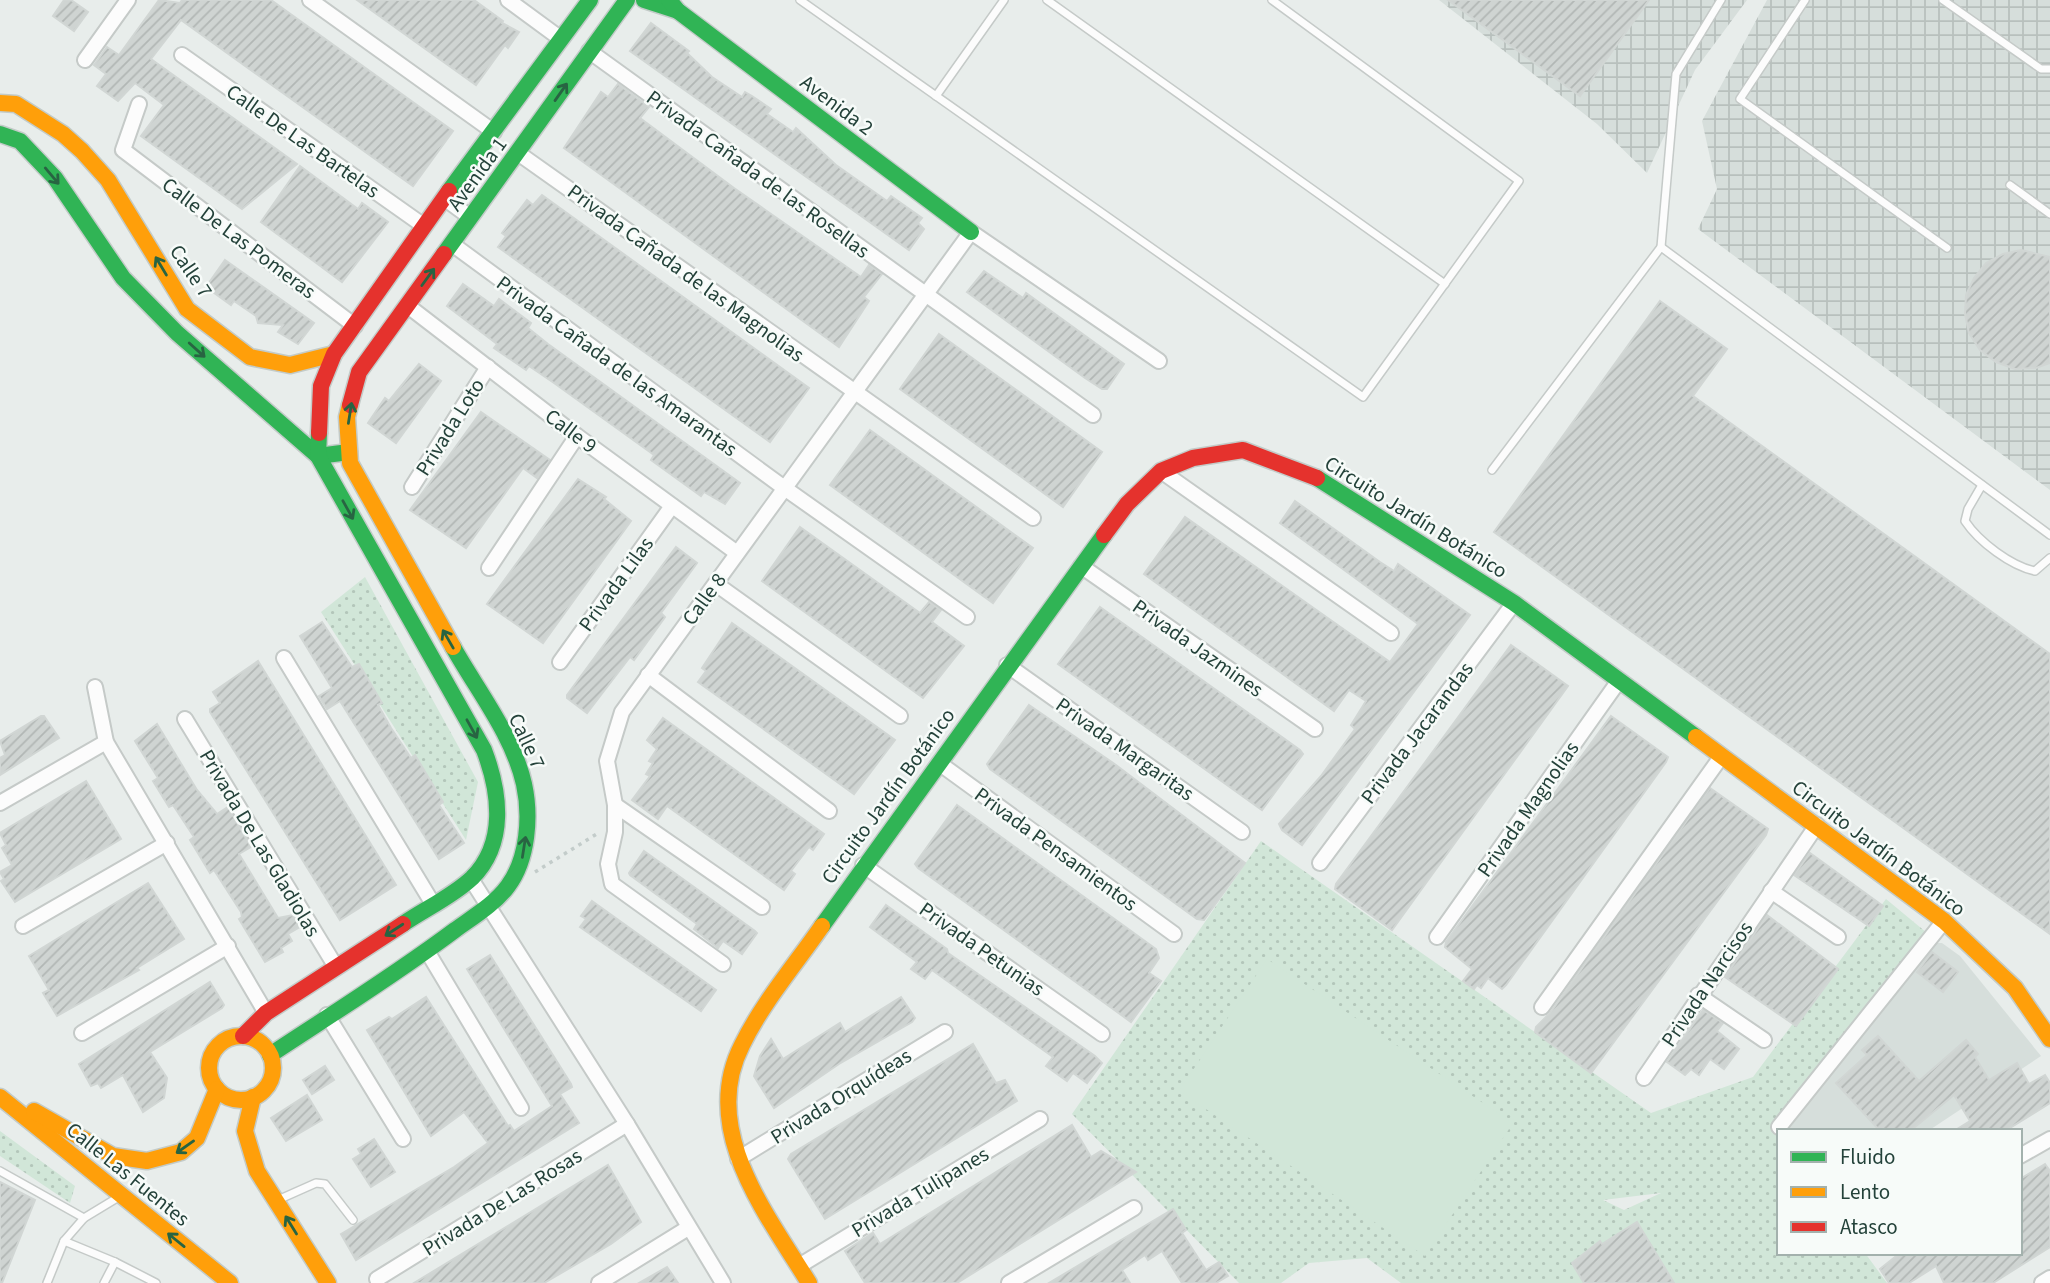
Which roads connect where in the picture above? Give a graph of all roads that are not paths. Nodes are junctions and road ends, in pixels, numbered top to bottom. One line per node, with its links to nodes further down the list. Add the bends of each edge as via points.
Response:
1 (128, 0): 18 (street)
2 (310, 0): 23 (street)
3 (508, 0): 15 (street)
4 (590, 0): 15 (main road, Avenida 1)
5 (628, 0): 16 (main road, Avenida 1)
6 (644, 0): 14 (main road, Avenida 2)
7 (800, 0): 20 (lane)
8 (1004, 0): 20 (lane)
9 (1047, 0): 35 (lane)
10 (1272, 0): 35 (lane, via 1519,181)
11 (1721, 0): 33 (lane, via 1676,74)
12 (1805, 0): 34 (lane, via 1741,99)
13 (1944, 0): 19 (lane, via 2041,69)
14 (674, 6): 31 (main road, Avenida 2)
15 (561, 39): 23 (main road, Avenida 1)
16 (589, 51): 25 (main road, Avenida 1, one-way to 16); 36 (street, Privada Cañada de las Rosellas)
17 (181, 55): 30 (street, Calle De Las Bartelas)
18 (85, 60)
19 (2050, 69)
20 (936, 96): 35 (lane, via 1363,397)
21 (0, 103): 39 (main road, Calle 7, one-way to 21, via 290,365 250,356 187,309 108,180 82,151 16,104)
22 (139, 104): 38 (street, Calle De Las Pomeras, via 123,150)
23 (494, 132): 27 (main road, Avenida 1)
24 (0, 134): 47 (main road, Calle 7, one-way to 47, via 20,141 55,178 123,278 177,333)
25 (518, 153): 29 (main road, Avenida 1); 43 (street, Privada Cañada de las Magnolias)
26 (2010, 185): 28 (lane)
27 (444, 198): 29 (street); 30 (main road, Avenida 1)
28 (2050, 214)
29 (470, 218): 32 (main road, Avenida 1)
30 (424, 226): 38 (main road, Avenida 1)
31 (971, 232): 36 (street, Calle 8); 40 (street)
32 (452, 244): 37 (main road, Avenida 1, one-way to 32); 52 (street, Privada Cañada de las Amarantas)
33 (1661, 247): 48 (lane); 50 (lane)
34 (1947, 248)
35 (1445, 284)
36 (926, 297): 43 (street, Calle 8); 44 (street, Privada Cañada de las Rosellas)
37 (408, 306): 41 (street, Calle 9); 42 (main road, Avenida 1)
38 (355, 326): 39 (main road, Avenida 1)
39 (334, 354): 47 (main road, via 321,386)
40 (1159, 361)
41 (488, 367): 45 (street, Calle 9); 51 (street, Privada Loto)
42 (359, 372): 46 (main road, Calle 7, one-way to 42, via 347,417)
43 (855, 393): 52 (street, Calle 8); 54 (street, Privada Cañada de las Magnolias)
44 (1093, 415)
45 (577, 436): 53 (street, Calle 9); 59 (street)
46 (349, 452): 47 (main road); 87 (main road, Calle 7, one-way to 46, via 508,886 522,860 527,811 524,783 514,752 378,518 350,463)
47 (318, 456): 84 (main road, Calle 7, one-way to 84, via 495,775 499,825 485,864)
48 (1492, 470)
49 (1161, 471): 58 (main road, Circuito Jardín Botánico, via 1127,504); 61 (main road, Circuito Jardín Botánico, via 1193,458 1243,450 1301,471); 63 (street)
50 (1982, 485): 55 (lane); 57 (lane, via 1965,521 1973,533 2024,569 2035,571)
51 (412, 486)
52 (783, 488): 56 (street, Calle 8); 62 (street, Privada Cañada de las Amarantas)
53 (672, 506): 56 (street, Calle 9); 65 (street, Privada Lilas)
54 (1033, 518)
55 (2050, 535)
56 (737, 553): 60 (street, Calle 8)
57 (2050, 558)
58 (1081, 566): 66 (main road, Circuito Jardín Botánico); 72 (street, Privada Jazmines)
59 (489, 568)
60 (716, 584): 67 (street, Calle 8); 70 (street)
61 (1514, 603): 68 (main road, Circuito Jardín Botánico); 82 (street, Privada Jacarandas)
62 (967, 617)
63 (1391, 633)
64 (284, 658): 86 (street)
65 (560, 662)
66 (1007, 665): 75 (main road, Circuito Jardín Botánico); 80 (street, Privada Margaritas)
67 (648, 675): 77 (street, Calle 8, via 622,712 608,752); 78 (street)
68 (1619, 682): 74 (main road, Circuito Jardín Botánico); 92 (street, Privada Magnolias)
69 (95, 687): 73 (street)
70 (900, 716)
71 (185, 719): 97 (street, Privada De Las Gladiolas)
72 (1315, 729)
73 (106, 742): 76 (street); 81 (street)
74 (1721, 757): 79 (main road, Circuito Jardín Botánico); 99 (street)
75 (939, 763): 83 (main road, Circuito Jardín Botánico); 91 (street, Privada Pensamientos)
76 (0, 803)
77 (615, 805): 88 (street); 96 (street, Calle 8, via 608,871 617,890)
78 (829, 811)
79 (1817, 825): 85 (street, Privada Narcisos); 89 (main road, Circuito Jardín Botánico)
80 (1242, 832)
81 (167, 843): 90 (street); 94 (street)
82 (1320, 863)
83 (863, 865): 104 (street, Privada Petunias); 121 (main road, Circuito Jardín Botánico, via 738,1049 727,1088 728,1124)
84 (471, 879): 86 (main road); 87 (street)
85 (1771, 891): 93 (street); 98 (street, Privada Narcisos)
86 (433, 904): 97 (main road, one-way to 97)
87 (490, 904): 95 (main road, Calle 7); 116 (street)
88 (762, 907)
89 (1944, 921): 106 (main road, Circuito Jardín Botánico, via 2015,988); 117 (street)
90 (23, 926)
91 (1174, 934)
92 (1437, 937)
93 (1838, 937)
94 (228, 946): 100 (street); 103 (street)
95 (427, 951): 101 (main road, Calle 7); 114 (street)
96 (723, 964)
97 (335, 967): 100 (main road)
98 (1698, 995): 107 (street); 109 (street, Privada Narcisos)
99 (1542, 1007)
100 (266, 1013): 105 (main road)
101 (327, 1015): 108 (main road, Calle 7); 118 (street)
102 (944, 1032): 121 (street, Privada Orquídeas)
103 (82, 1033)
104 (1102, 1034)
105 (243, 1036): 108 (main road, via 259,1042); 110 (main road, via 219,1043 212,1052 209,1068)
106 (2050, 1039)
107 (1764, 1040)
108 (270, 1055): 113 (main road, via 271,1076)
109 (1644, 1078)
110 (217, 1089): 111 (main road, one-way to 111, via 197,1138 181,1152 147,1161 113,1156); 113 (main road, via 236,1099)
111 (0, 1092)
112 (0, 1097): 123 (main road, Calle Las Fuentes)
113 (253, 1097): 124 (main road, via 245,1131 257,1171)
114 (521, 1108)
115 (1040, 1119): 131 (street, Privada Tulipanes)
116 (627, 1125): 128 (street); 133 (street, Privada De Las Rosas)
117 (1779, 1127)
118 (403, 1139)
119 (2050, 1139): 120 (street)
120 (2022, 1155)
121 (738, 1159): 131 (main road, Circuito Jardín Botánico)
122 (0, 1171): 126 (lane)
123 (122, 1196): 126 (lane); 137 (main road, Calle Las Fuentes, one-way to 123)
124 (276, 1201): 127 (lane, via 316,1183 325,1184); 138 (main road, one-way to 124)
125 (1134, 1208): 142 (street)
126 (84, 1218): 129 (lane)
127 (353, 1220)
128 (688, 1228): 139 (street); 140 (street)
129 (64, 1241): 130 (lane); 134 (lane)
130 (114, 1262): 135 (lane); 136 (lane)
131 (799, 1266): 141 (main road, Circuito Jardín Botánico)
132 (2050, 1278): 143 (street)
133 (377, 1279)
134 (47, 1283)
135 (104, 1283)
136 (156, 1283)
137 (230, 1283)
138 (328, 1283)
139 (599, 1283)
140 (723, 1283)
141 (809, 1283)
142 (1009, 1283)
143 (2042, 1283)

